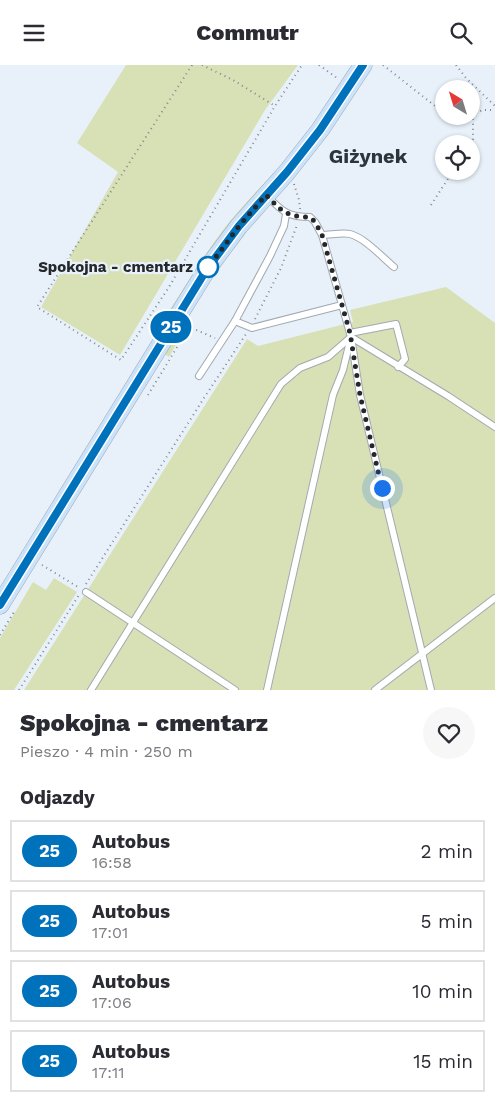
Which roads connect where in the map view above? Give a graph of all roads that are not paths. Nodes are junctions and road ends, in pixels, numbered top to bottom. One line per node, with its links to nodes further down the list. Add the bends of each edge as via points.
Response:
1 (363, 65): 2 (street, via 320,130)
2 (266, 195): 3 (lane); 14 (street, via 207,269 180,328)
3 (286, 214): 4 (lane, via 310,217); 7 (lane, via 270,256)
4 (322, 235): 5 (lane, via 350,234); 6 (lane)
5 (394, 267)
6 (342, 305): 7 (lane, via 252,328); 8 (lane)
7 (235, 321): 10 (lane)
8 (350, 335): 9 (lane); 9 (lane, via 396,323 405,359); 15 (lane, via 328,357 300,368 281,384); 16 (lane, via 360,395); 19 (lane)
9 (398, 367): 11 (lane)
10 (198, 376)
11 (495, 427)
12 (86, 592): 15 (lane)
13 (495, 598): 16 (lane)
14 (7, 609)
15 (132, 622): 17 (lane); 18 (lane)
16 (423, 653): 20 (lane); 21 (lane)
17 (91, 690)
18 (235, 690)
19 (267, 690)
20 (374, 690)
21 (431, 690)

